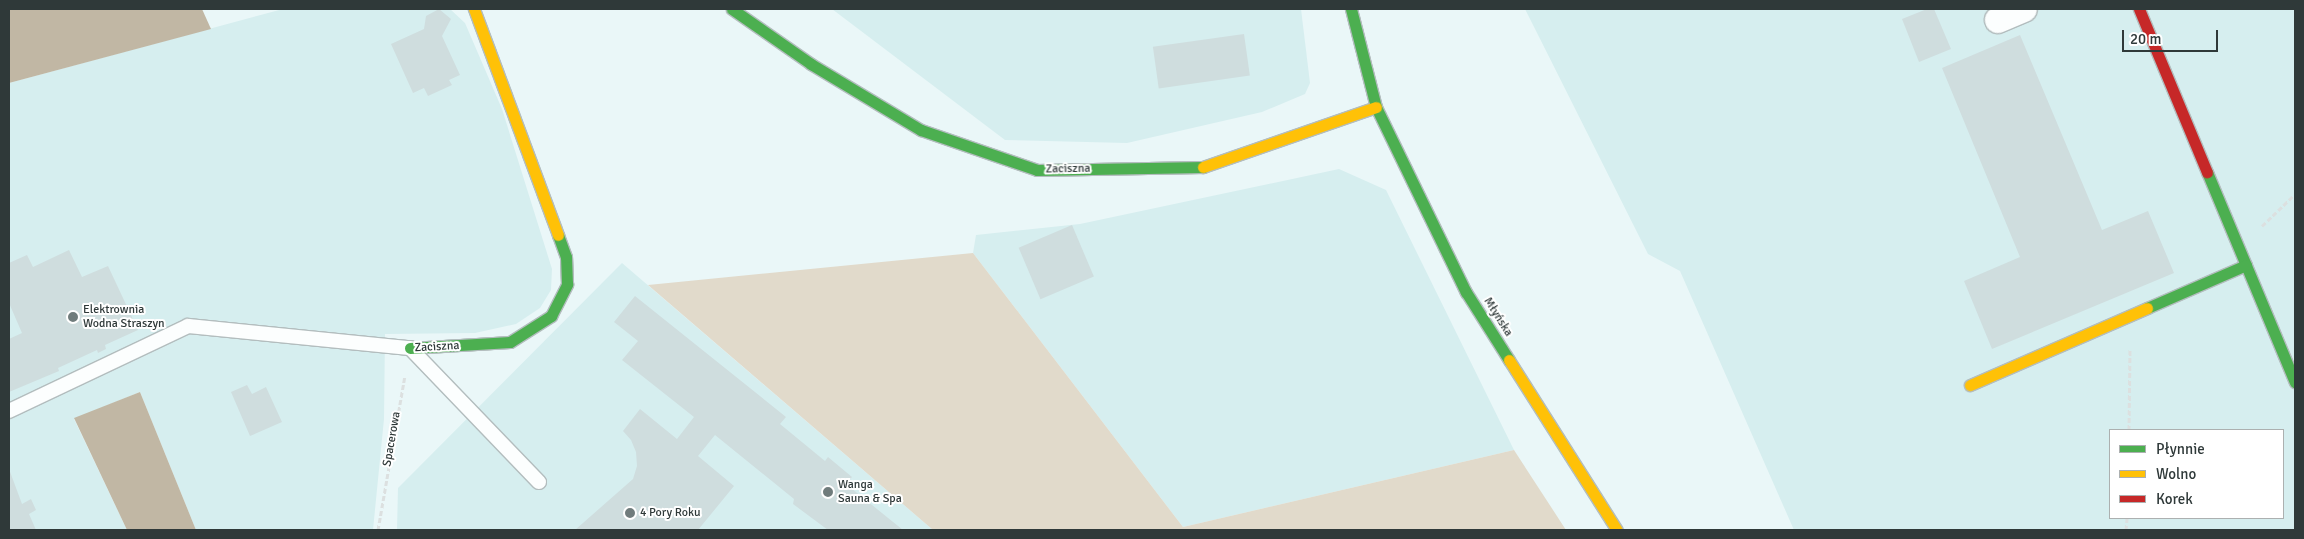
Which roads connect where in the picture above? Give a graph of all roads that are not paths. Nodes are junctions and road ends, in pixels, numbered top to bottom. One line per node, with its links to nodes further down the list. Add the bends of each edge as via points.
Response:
1 (474, 9): 9 (street, Zaciszna, via 566,257 567,284 551,316 510,342)
2 (732, 9): 7 (street, Zaciszna, via 811,64 921,130 1036,170 1204,167)
3 (1351, 9): 7 (street, Młyńska)
4 (2024, 9): 6 (street)
5 (2139, 9): 8 (street)
6 (1998, 20)
7 (1376, 106): 14 (street, Młyńska, via 1466,292)
8 (2246, 265): 10 (street); 11 (street)
9 (410, 348): 12 (lane, Zaciszna, via 188,326); 13 (lane)
10 (2295, 382)
11 (1970, 385)
12 (9, 411)
13 (539, 482)
14 (1617, 530)

